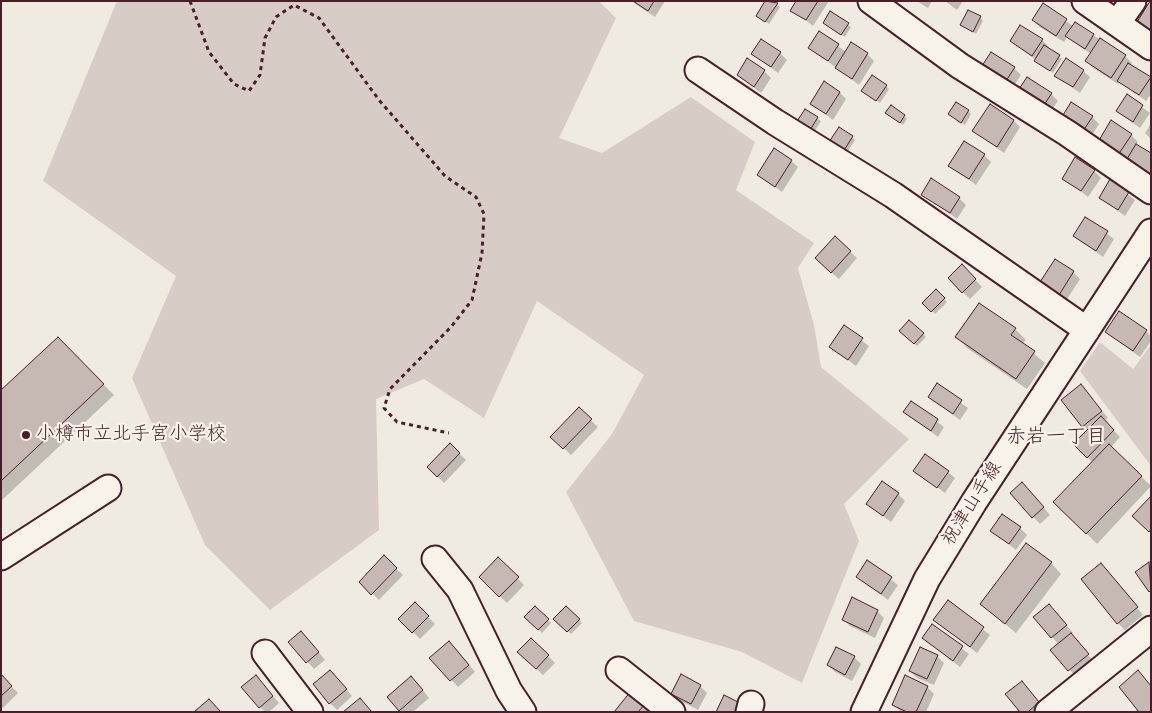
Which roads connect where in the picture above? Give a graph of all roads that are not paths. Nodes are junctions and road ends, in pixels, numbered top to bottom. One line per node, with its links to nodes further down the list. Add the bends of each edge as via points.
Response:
1 (871, 1): 7 (street, via 960,66 1067,133)
2 (1085, 1): 4 (street)
3 (1133, 1): 4 (street)
4 (1118, 22): 5 (street)
5 (1151, 46)
6 (698, 70): 9 (street, via 893,195)
7 (1151, 191)
8 (1151, 232): 9 (street, 祝津山手線)
9 (1087, 330): 19 (street, 祝津山手線, via 927,579)
10 (108, 488): 11 (street)
11 (1, 557)
12 (435, 559): 17 (street, via 460,590 509,691)
13 (1151, 629): 20 (street)
14 (265, 653): 16 (street)
15 (619, 670): 18 (street)
16 (310, 712)
17 (523, 712)
18 (672, 712)
19 (864, 712)
20 (1048, 712)

